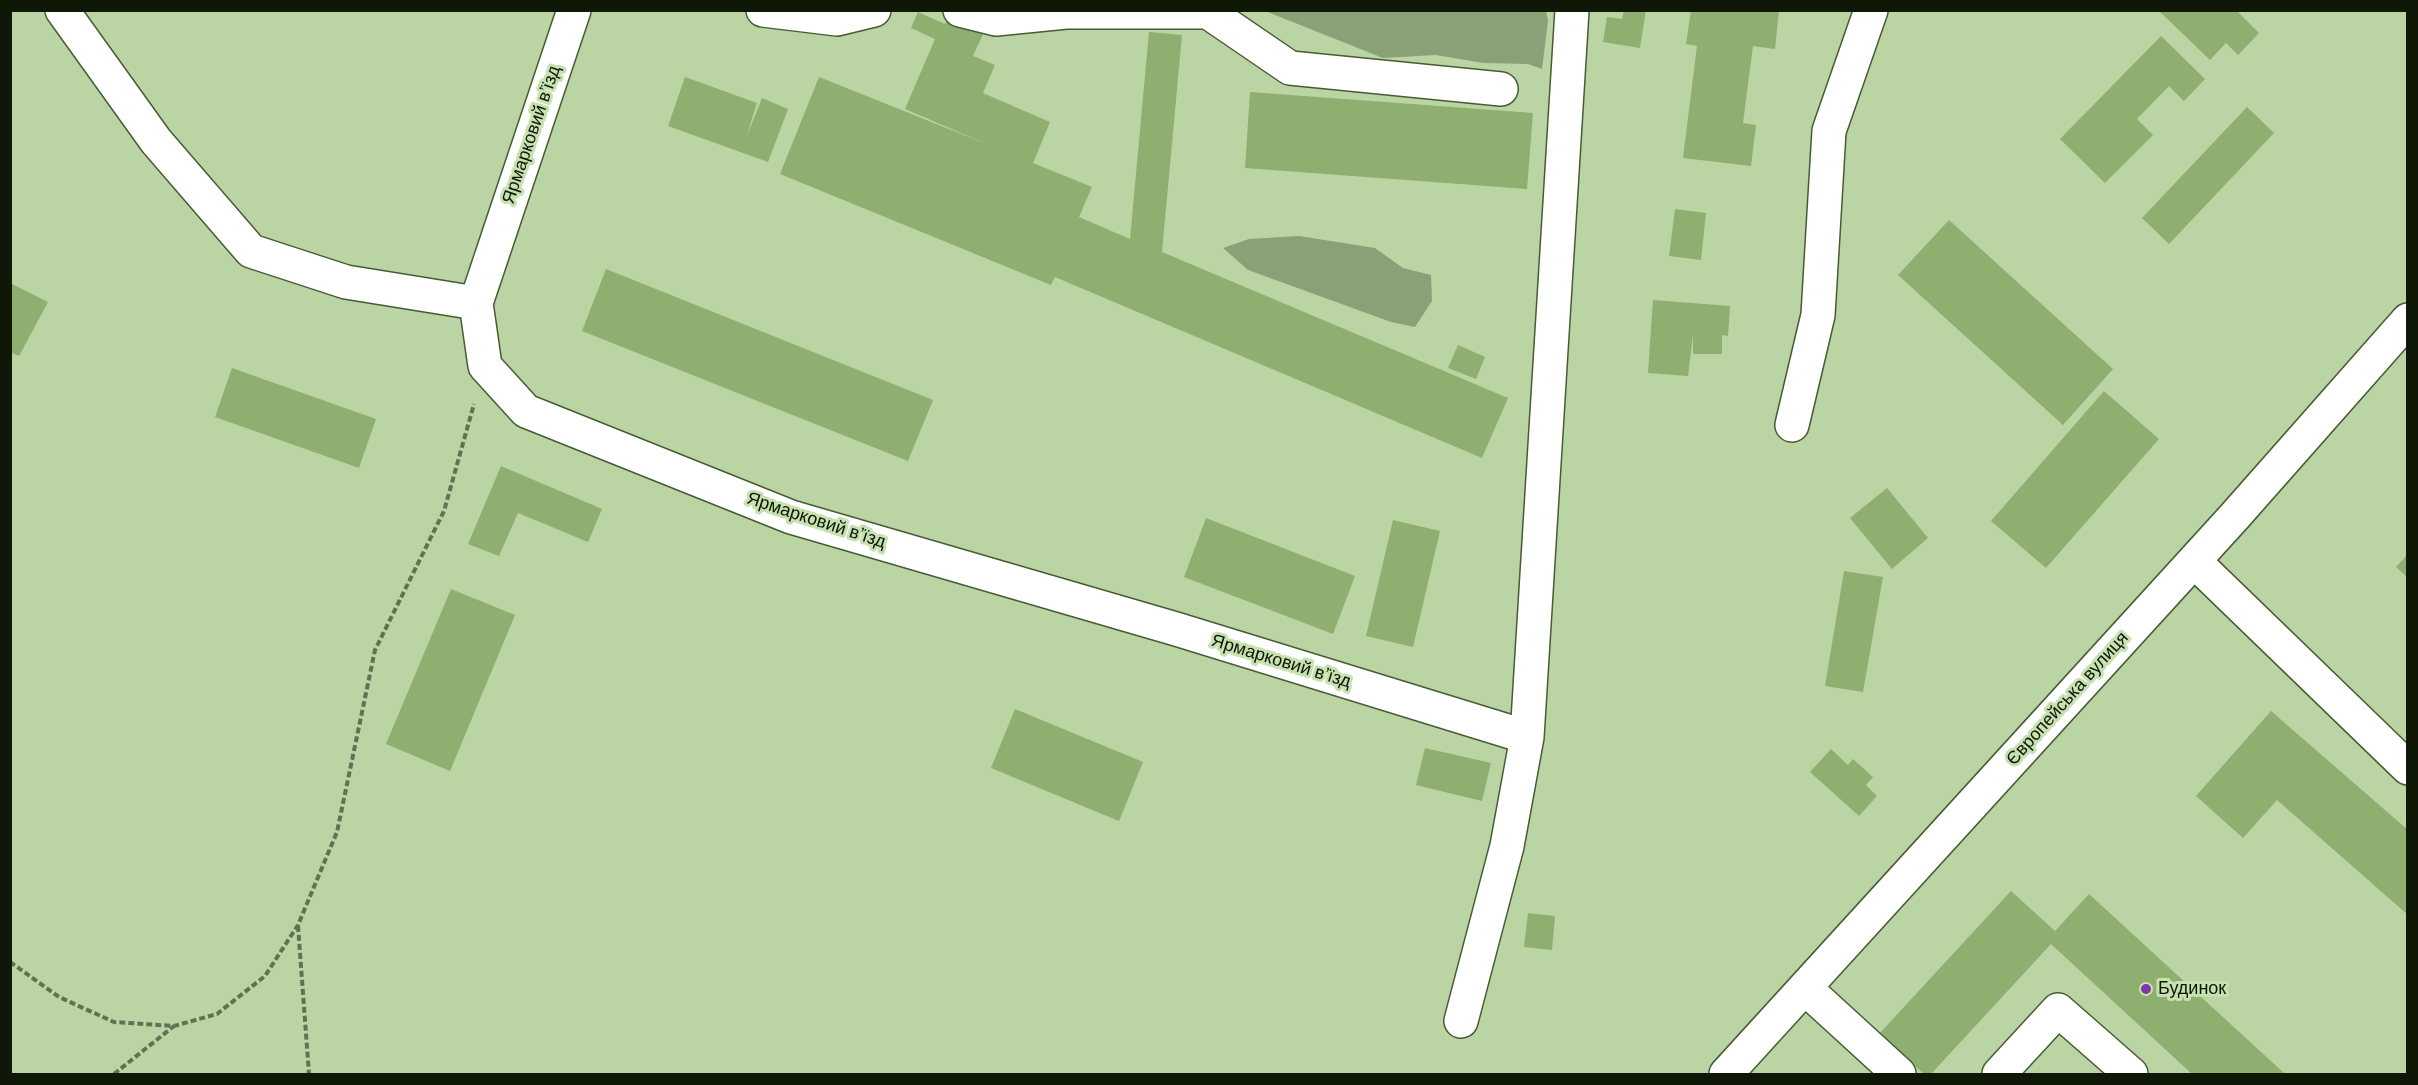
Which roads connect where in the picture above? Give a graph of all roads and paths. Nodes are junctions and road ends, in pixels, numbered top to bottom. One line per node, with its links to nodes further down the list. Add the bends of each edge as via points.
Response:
1 (62, 10): 11 (street, via 156,141 251,251 346,282)
2 (574, 10): 11 (street, Ярмарковий вʼїзд)
3 (763, 10): 4 (street, via 837,19)
4 (874, 10)
5 (960, 10): 8 (street, via 996,19)
6 (1572, 10): 16 (street)
7 (1871, 10): 14 (street, via 1829,131 1818,315)
8 (1066, 11): 9 (street)
9 (1208, 11): 10 (street, via 1290,68)
10 (1501, 89)
11 (476, 303): 13 (street, Ярмарковий вʼїзд)
12 (2408, 320): 15 (street, Європейська вулиця)
13 (485, 366): 16 (street, Ярмарковий вʼїзд, via 526,411 791,517); 18 (path, via 444,511 375,650 336,832)
14 (1792, 425)
15 (2194, 561): 17 (street); 20 (street, Європейська вулиця)
16 (1527, 737): 21 (street, via 1507,846)
17 (2408, 768)
18 (298, 925): 22 (path, via 265,976 217,1014); 24 (path)
19 (10, 962): 22 (path, via 59,997 114,1022)
20 (1805, 988): 25 (street, Європейська вулиця); 26 (street)
21 (1461, 1021)
22 (174, 1026): 23 (path)
23 (114, 1074)
24 (309, 1074)
25 (1726, 1074)
26 (1899, 1074)
27 (1999, 1074): 28 (street, via 2058,1010)
28 (2131, 1074)

